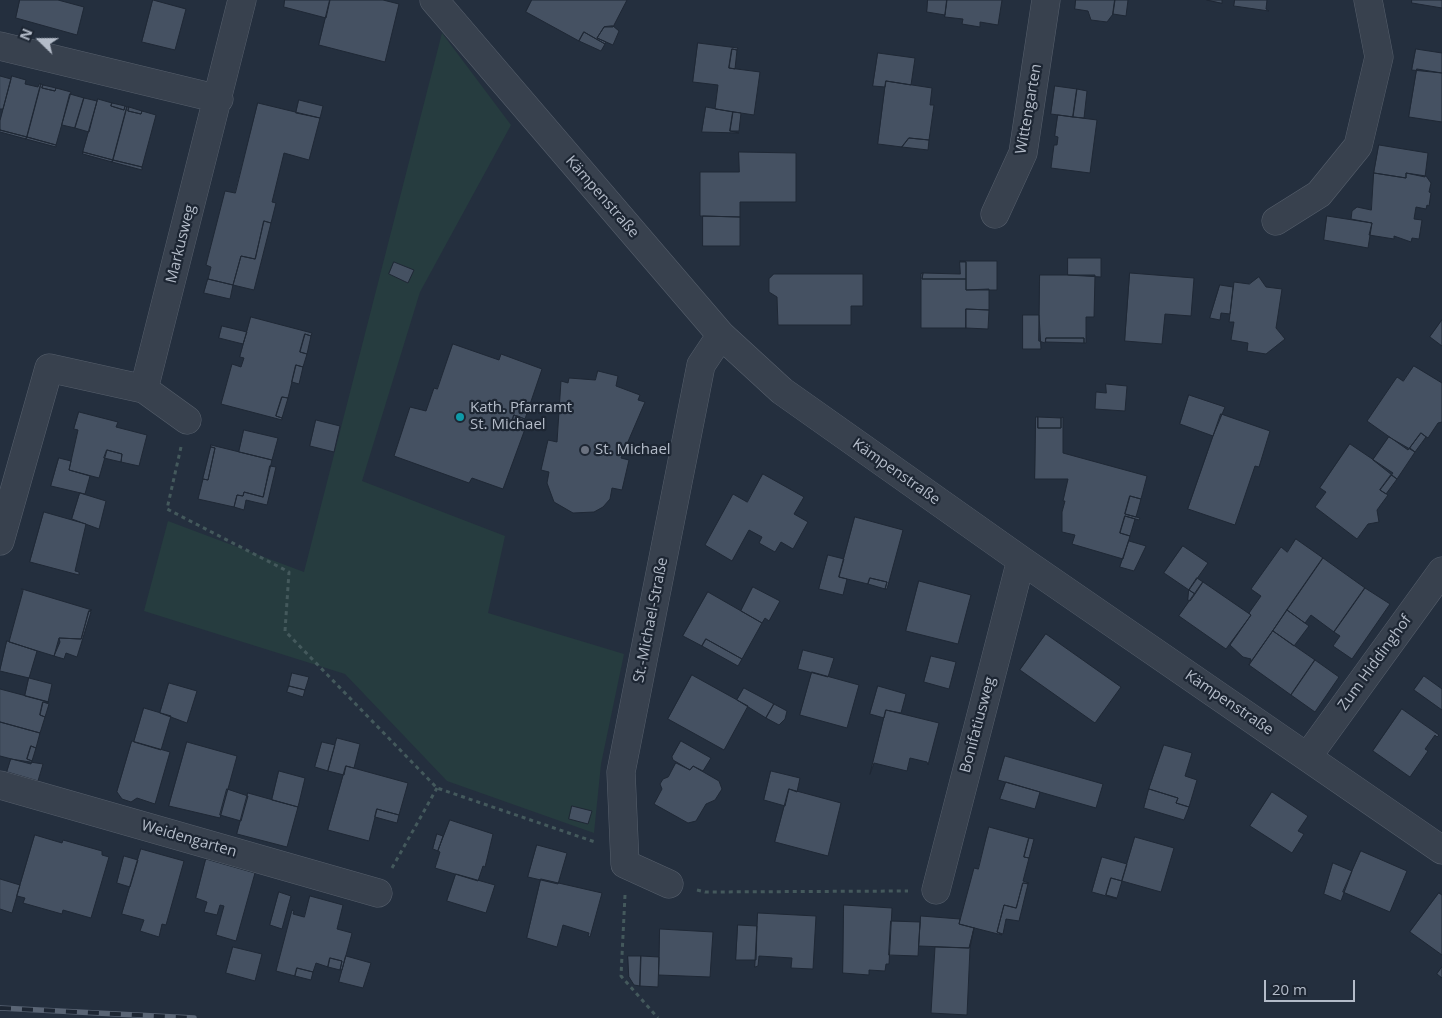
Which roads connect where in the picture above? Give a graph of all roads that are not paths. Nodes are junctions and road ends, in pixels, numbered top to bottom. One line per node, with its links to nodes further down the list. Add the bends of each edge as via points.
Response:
1 (242, 0): 6 (street, Markusweg)
2 (434, 0): 9 (street, Kämpenstraße)
3 (1046, 0): 7 (street, Wittengarten, via 1023,154)
4 (1368, 0): 8 (street, via 1379,56 1358,146 1319,194)
5 (0, 46): 6 (street)
6 (219, 99): 10 (street, Markusweg)
7 (995, 214)
8 (1276, 221)
9 (721, 335): 13 (street, Kämpenstraße, via 782,391); 18 (street, St.-Michael-Straße, via 701,365 621,772 625,864)
10 (144, 389): 11 (street); 12 (street, via 49,368)
11 (187, 420)
12 (0, 541)
13 (1022, 560): 15 (street, Kämpenstraße); 19 (street, Bonifatiusweg)
14 (1442, 571): 15 (street, Zum Hiddinghof)
15 (1308, 756): 17 (street, Kämpenstraße)
16 (0, 785): 20 (street, Weidengarten)
17 (1442, 850)
18 (669, 884)
19 (936, 890)
20 (378, 893)

